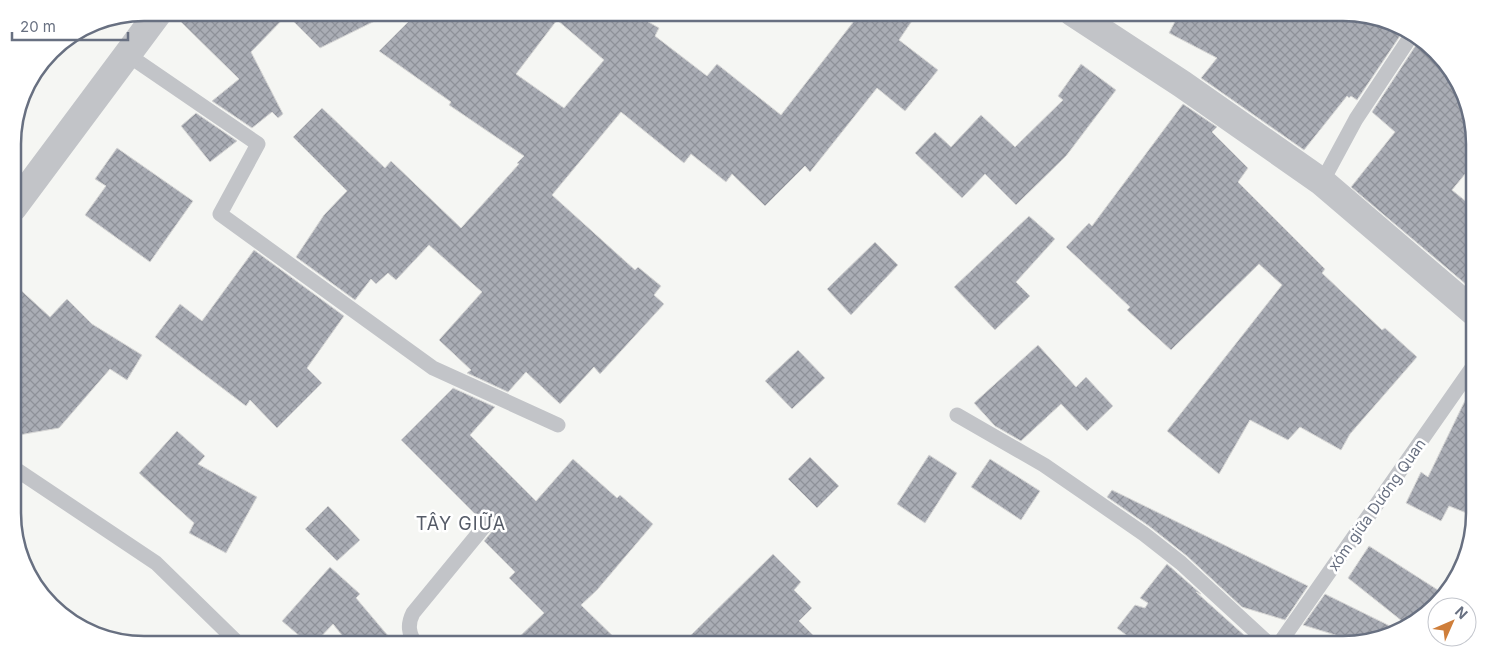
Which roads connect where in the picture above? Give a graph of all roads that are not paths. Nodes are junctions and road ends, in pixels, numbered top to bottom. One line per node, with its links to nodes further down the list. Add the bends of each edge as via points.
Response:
1 (1086, 21): 5 (street)
2 (152, 22): 4 (street)
3 (1408, 41): 5 (lane, via 1356,120)
4 (128, 55): 6 (street); 10 (lane, via 258,144 220,214 433,368)
5 (1322, 182): 7 (street)
6 (22, 196)
7 (1466, 305)
8 (1466, 376): 14 (lane, xóm giữa Dương Quan)
9 (957, 415): 13 (lane, via 1044,465 1144,534 1181,563)
10 (558, 425)
11 (21, 473): 15 (lane, via 156,563)
12 (487, 522): 16 (lane, via 412,613 409,621)
13 (1259, 635)
14 (1285, 635)
15 (231, 636)
16 (411, 636)

